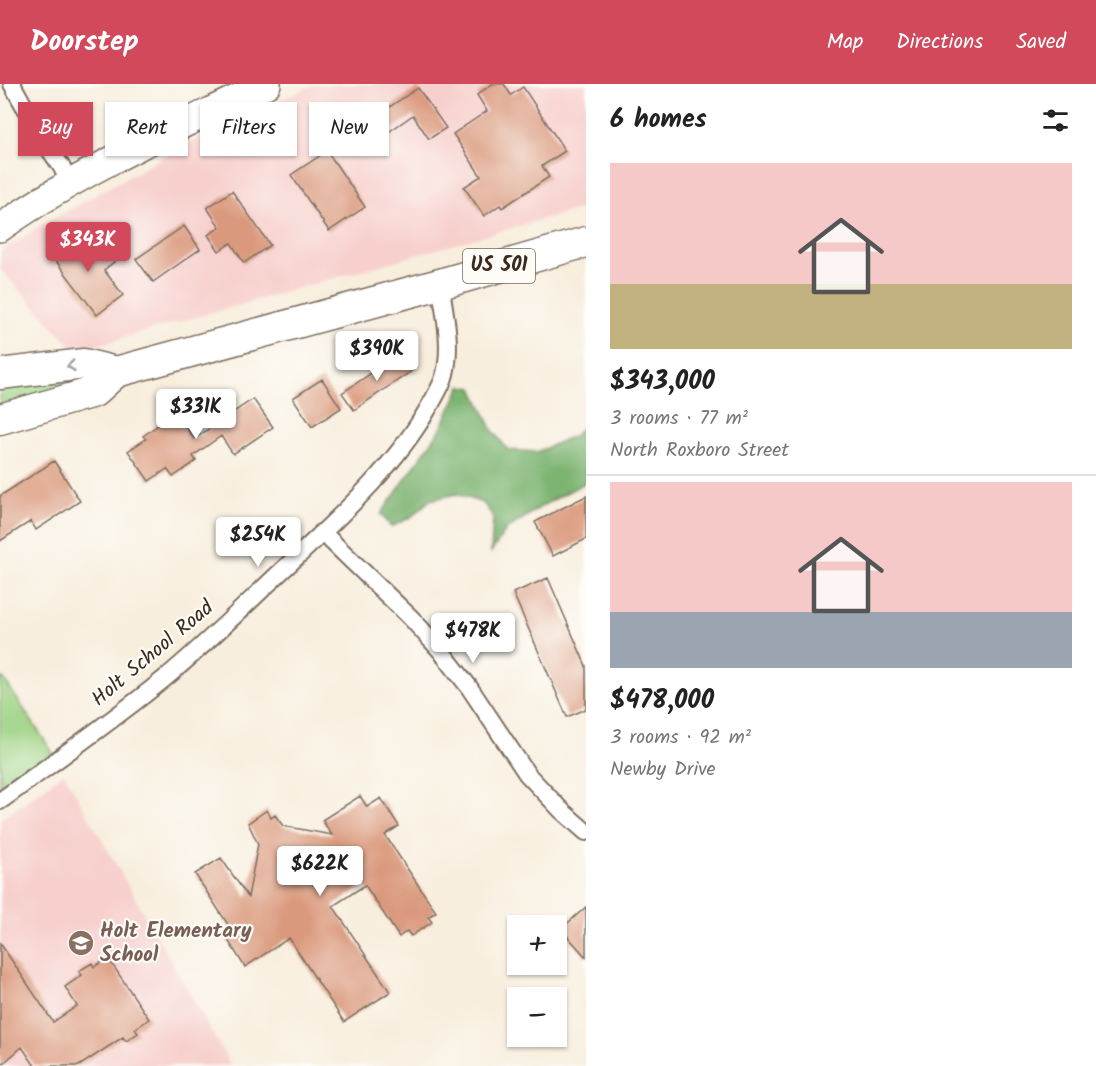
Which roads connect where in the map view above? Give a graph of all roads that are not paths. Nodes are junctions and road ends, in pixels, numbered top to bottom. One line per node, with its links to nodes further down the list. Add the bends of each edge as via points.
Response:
1 (12, 84): 3 (street)
2 (267, 84): 3 (main road)
3 (71, 184): 4 (main road)
4 (0, 228)
5 (586, 242): 6 (highway, US 501)
6 (440, 284): 8 (highway, US 501); 11 (street, Holt School Road, via 448,346 441,387 419,425 388,465)
7 (0, 354): 9 (highway)
8 (116, 372): 9 (highway, US 501, one-way to 9, via 84,364); 10 (highway, US 501, via 94,392)
9 (13, 373)
10 (0, 419)
11 (322, 532): 12 (street, Holt School Road, via 166,677); 13 (street, via 441,651 527,774)
12 (0, 801)
13 (586, 832)

